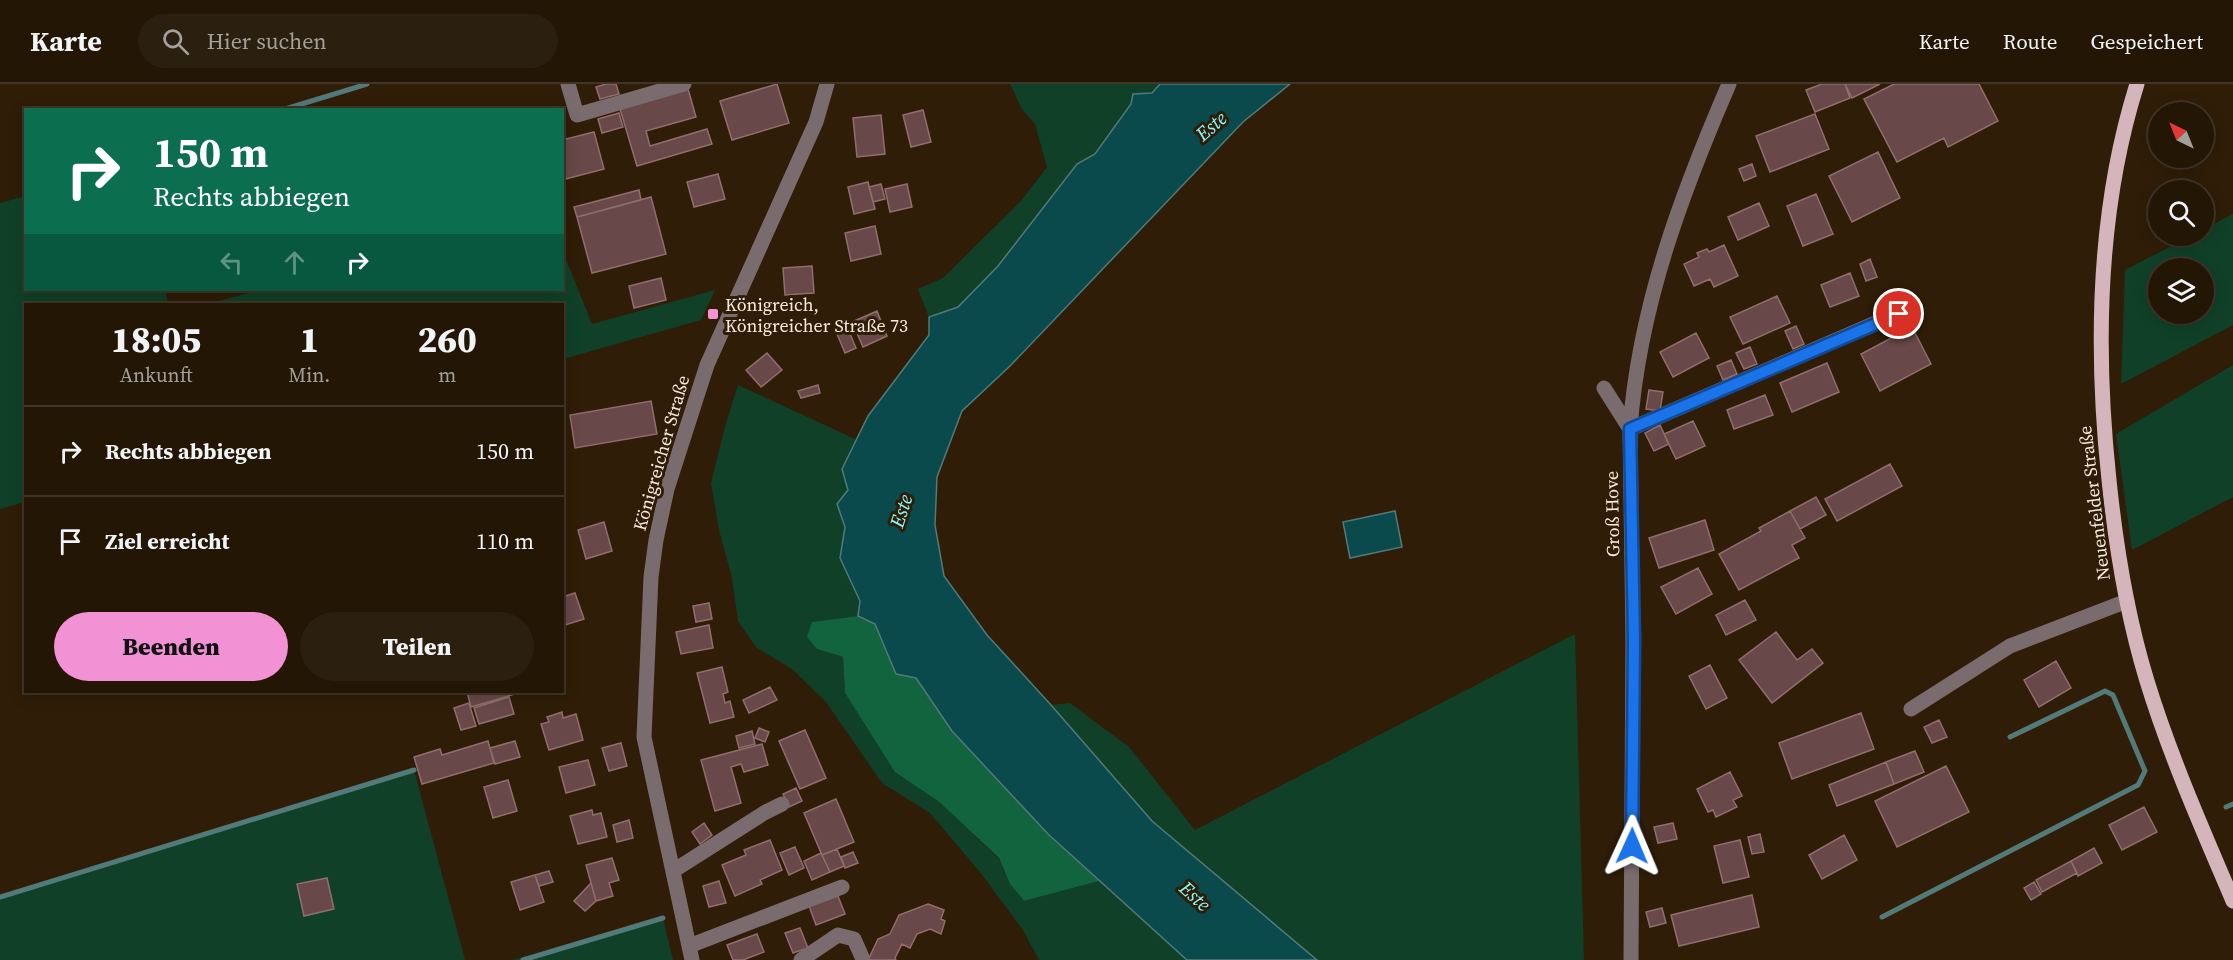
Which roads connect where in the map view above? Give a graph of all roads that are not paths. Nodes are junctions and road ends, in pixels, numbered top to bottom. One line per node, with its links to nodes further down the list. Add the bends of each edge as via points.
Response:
1 (568, 84): 2 (street, via 577,116)
2 (684, 84)
3 (827, 84): 12 (street, Königreicher Straße, via 816,122 707,365 667,489 656,540 644,737)
4 (1729, 84): 8 (street, Groß Hove, via 1679,206 1652,295)
5 (2137, 84): 9 (main road, Neuenfelder Straße, via 2113,192 2101,324 2108,470)
6 (1899, 314): 8 (street)
7 (1604, 388): 8 (street)
8 (1630, 429): 18 (street, Groß Hove, via 1634,640)
9 (2127, 602): 10 (street, via 2010,646); 14 (main road, Neuenfelder Straße, via 2146,680)
10 (1911, 709)
11 (782, 804): 12 (street)
12 (673, 871): 15 (street, Königreicher Straße)
13 (842, 887): 15 (street)
14 (2233, 900)
15 (691, 953)
16 (862, 957): 17 (street, via 854,939 838,935)
17 (801, 960)
18 (1631, 960)

